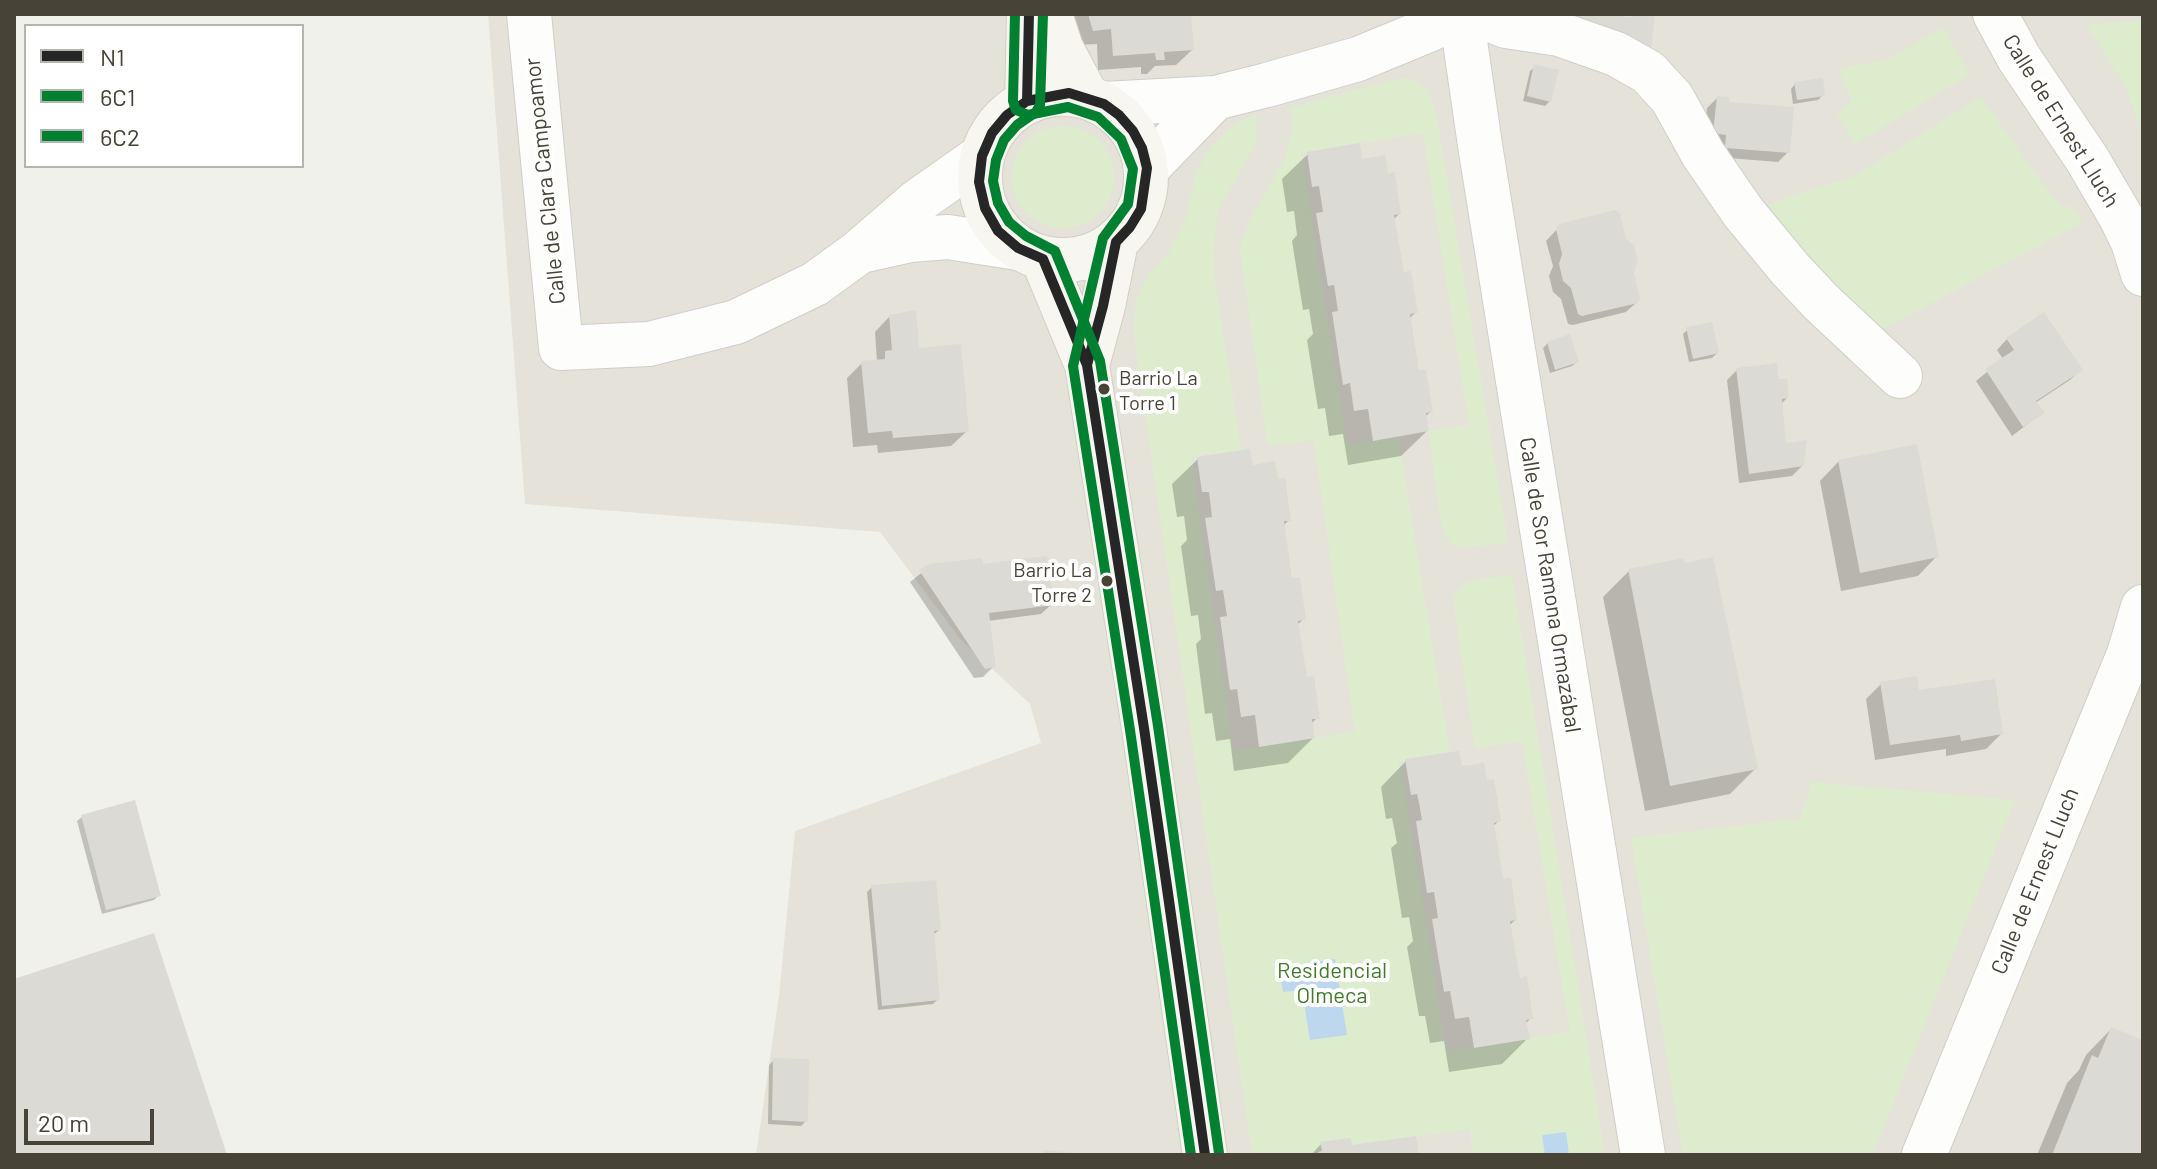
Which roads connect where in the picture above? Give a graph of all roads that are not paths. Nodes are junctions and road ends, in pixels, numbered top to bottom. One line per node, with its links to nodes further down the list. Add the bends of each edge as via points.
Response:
1 (529, 14): 15 (street, Calle de Clara Campoamor, via 561,348 649,344 736,322 815,284)
2 (1029, 14): 10 (main road)
3 (1050, 14): 9 (main road, via 1061,48)
4 (1451, 14): 8 (street, via 1431,29 1358,59)
5 (1461, 14): 22 (street, Calle de Sor Ramona Ormazábal)
6 (1476, 14): 19 (street, via 1506,26 1559,34 1648,72 1672,98 1703,154 1762,235 1821,302)
7 (1995, 14): 13 (street, Calle de Ernest Lluch, via 2087,159)
8 (1215, 98): 9 (street); 12 (street)
9 (1096, 100): 10 (main road, via 1069,93); 12 (main road, via 1133,131)
10 (1027, 101): 11 (main road, via 992,133)
11 (982, 156): 15 (street); 16 (main road, via 979,182 985,208 998,231)
12 (1147, 168): 14 (main road, via 1141,209)
13 (2132, 216): 17 (street, Calle de Ernest Lluch)
14 (1116, 242): 16 (main road, via 1075,261); 18 (main road)
15 (859, 252): 16 (street, via 948,237)
16 (1030, 254): 18 (main road)
17 (2143, 274)
18 (1087, 365): 21 (main road)
19 (1900, 376)
20 (2143, 607): 23 (street, Calle de Ernest Lluch, via 2129,654)
21 (1205, 1155)
22 (1643, 1155)
23 (1924, 1155)

